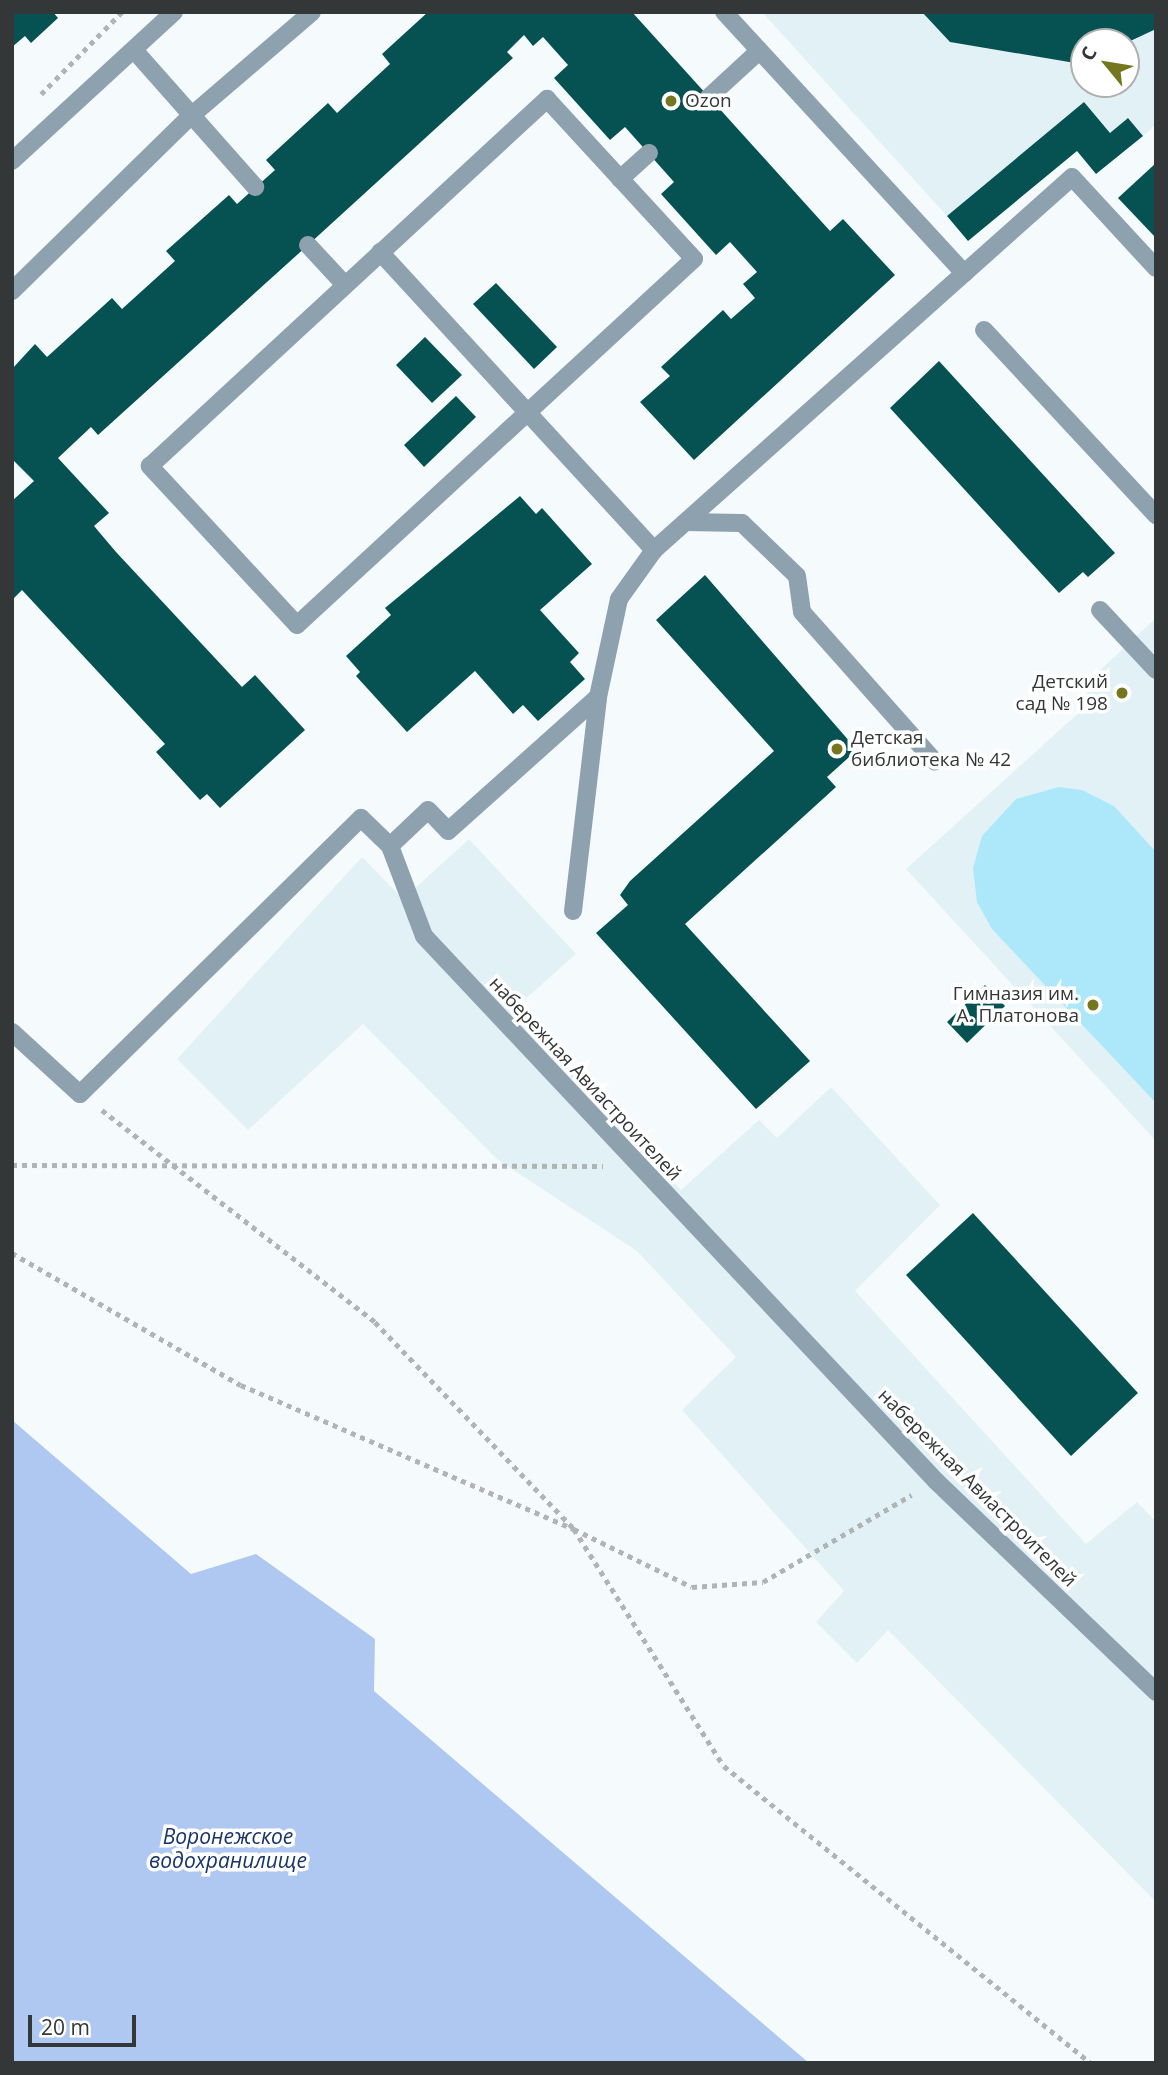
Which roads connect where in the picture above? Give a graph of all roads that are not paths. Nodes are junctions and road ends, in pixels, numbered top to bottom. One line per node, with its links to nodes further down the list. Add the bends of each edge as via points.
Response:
1 (174, 12): 4 (street)
2 (312, 12): 7 (street)
3 (724, 12): 5 (street)
4 (134, 50): 7 (street); 9 (street)
5 (759, 51): 6 (street); 15 (street)
6 (709, 97)
7 (192, 115): 11 (street); 17 (street)
8 (649, 153): 10 (street)
9 (12, 161)
10 (620, 179): 13 (street, via 547,99); 19 (street, via 694,259)
11 (255, 187)
12 (308, 245): 16 (street)
13 (380, 252): 16 (street); 19 (street)
14 (1156, 268): 15 (street, via 1072,177)
15 (964, 273): 21 (street)
16 (345, 285): 19 (street, via 150,466 296,625)
17 (12, 291)
18 (984, 330): 20 (street)
19 (525, 414): 22 (street)
20 (1156, 515)
21 (687, 522): 22 (street); 26 (street, via 742,523 788,567 797,576 802,612)
22 (654, 550): 25 (street, via 619,599)
23 (1100, 610): 24 (street)
24 (1156, 670)
25 (598, 697): 27 (street, via 448,831 428,810); 28 (street)
26 (935, 762)
27 (390, 846): 29 (street, набережная Авиастроителей, via 361,818 80,1094); 30 (street, набережная Авиастроителей, via 424,936 936,1481)
28 (573, 911)
29 (12, 1032)
30 (1156, 1692)

